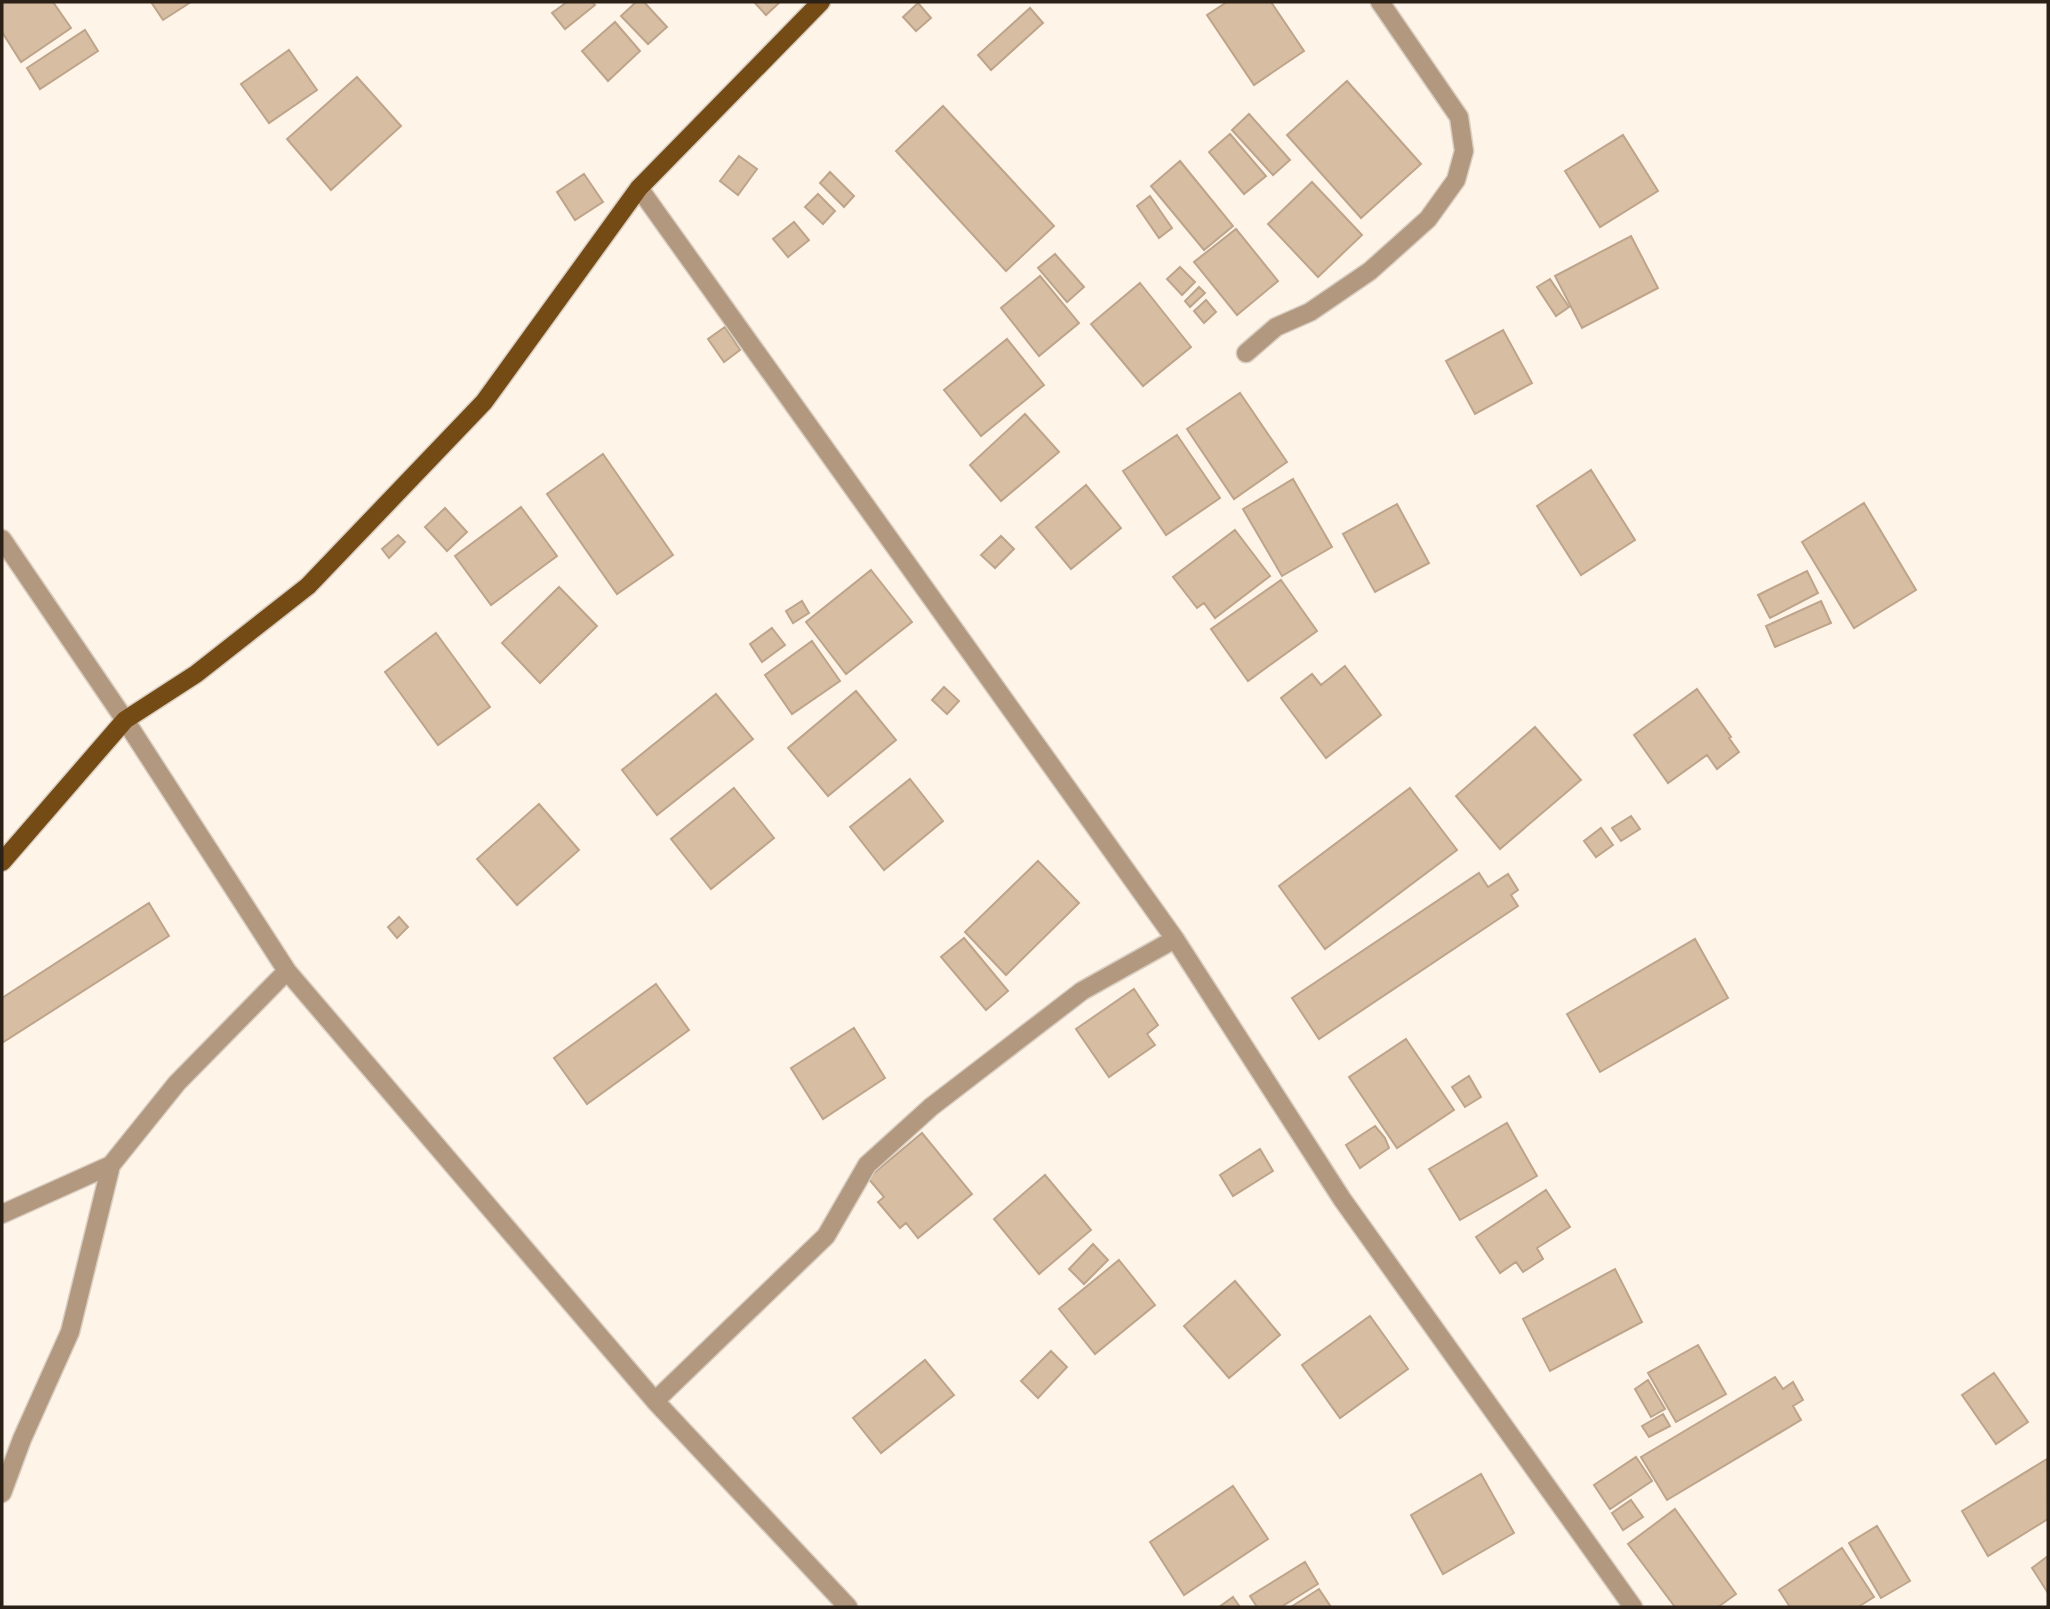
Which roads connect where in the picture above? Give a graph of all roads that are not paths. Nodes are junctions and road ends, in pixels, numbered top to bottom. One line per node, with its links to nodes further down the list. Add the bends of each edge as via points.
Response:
1 (821, 2): 3 (main road)
2 (1387, 4): 4 (street, via 1459,117 1464,152 1457,180 1428,219 1370,271 1310,312 1276,327)
3 (639, 188): 6 (main road, via 484,402 308,586 196,674); 8 (street)
4 (1247, 353)
5 (2, 539): 6 (street)
6 (125, 720): 7 (main road); 9 (street)
7 (3, 857)
8 (1175, 939): 12 (street, via 1082,990 931,1107 867,1165 826,1236); 15 (street, via 1342,1199)
9 (287, 971): 10 (street, via 177,1083); 12 (street)
10 (111, 1165): 11 (street); 13 (street, via 70,1332)
11 (2, 1214)
12 (655, 1401): 14 (street)
13 (2, 1493)
14 (848, 1607)
15 (1633, 1607)

